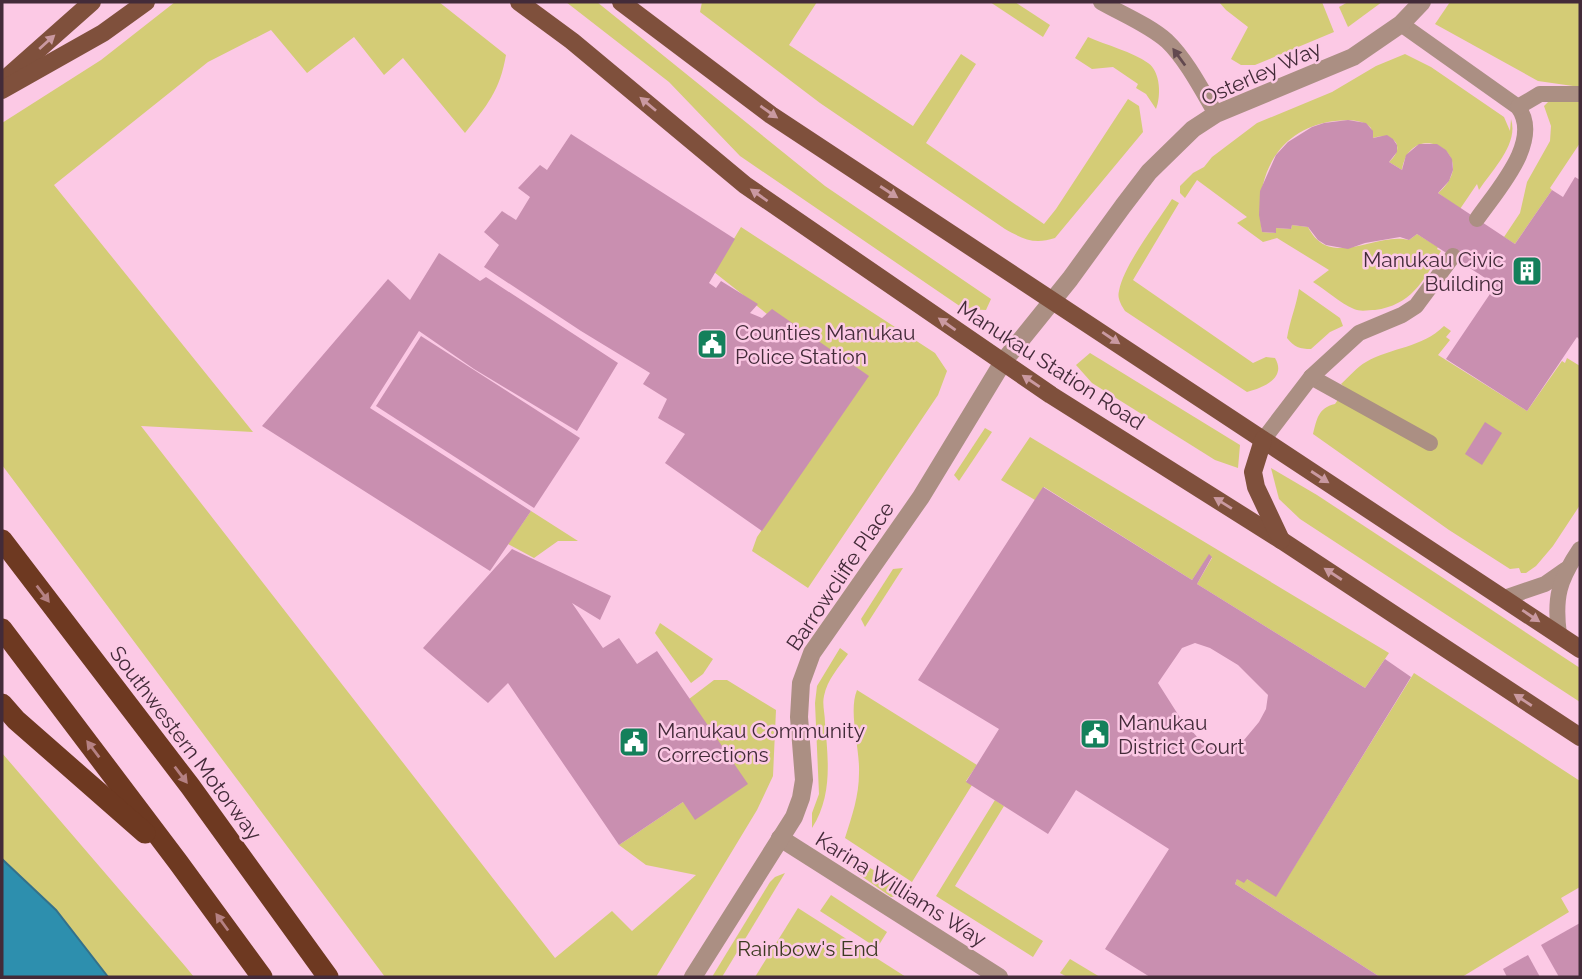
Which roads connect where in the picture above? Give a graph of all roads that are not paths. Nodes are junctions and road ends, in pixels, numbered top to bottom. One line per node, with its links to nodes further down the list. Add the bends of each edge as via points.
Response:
1 (92, 2): 8 (main road, one-way to 1)
2 (146, 2): 9 (main road, via 103,33)
3 (519, 2): 16 (main road, Manukau Station Road, one-way to 3, via 745,185)
4 (621, 2): 15 (main road, one-way to 15, via 771,115)
5 (1101, 2): 12 (lane, one-way to 5, via 1168,43)
6 (1422, 2): 7 (street, Osterley Way)
7 (1401, 24): 11 (lane); 12 (street, Osterley Way, via 1353,57)
8 (2, 83)
9 (2, 90)
10 (1580, 94): 11 (lane, via 1549,92)
11 (1518, 107): 13 (lane, via 1525,116 1527,135 1520,155)
12 (1216, 114): 15 (street, Osterley Way, via 1193,129 1149,172)
13 (1477, 219)
14 (1453, 256): 17 (lane, via 1416,306 1359,333)
15 (1055, 300): 16 (street, Osterley Way); 18 (main road, one-way to 18)
16 (1003, 362): 21 (main road, Manukau Station Road, one-way to 16); 30 (street, Barrowcliffe Place, via 926,489 812,653 800,692 801,798)
17 (1311, 377): 18 (lane); 19 (lane)
18 (1263, 440): 21 (main road, via 1253,472); 24 (main road, one-way to 24)
19 (1430, 443)
20 (2, 540): 33 (highway, Southwestern Motorway, one-way to 33, via 190,786)
21 (1281, 540): 29 (main road, Manukau Station Road, one-way to 21)
22 (1580, 549): 23 (lane)
23 (1566, 569): 24 (lane, via 1545,584); 26 (lane, via 1557,600)
24 (1504, 598): 26 (main road, one-way to 26)
25 (2, 629): 31 (highway, one-way to 25)
26 (1559, 635): 27 (main road)
27 (1580, 649)
28 (2, 704): 31 (highway)
29 (1580, 737)
30 (780, 838): 34 (street, Barrowcliffe Place); 35 (street, Karina Williams Way)
31 (178, 862): 32 (highway, one-way to 31)
32 (262, 977)
33 (328, 977)
34 (693, 977)
35 (999, 977)

